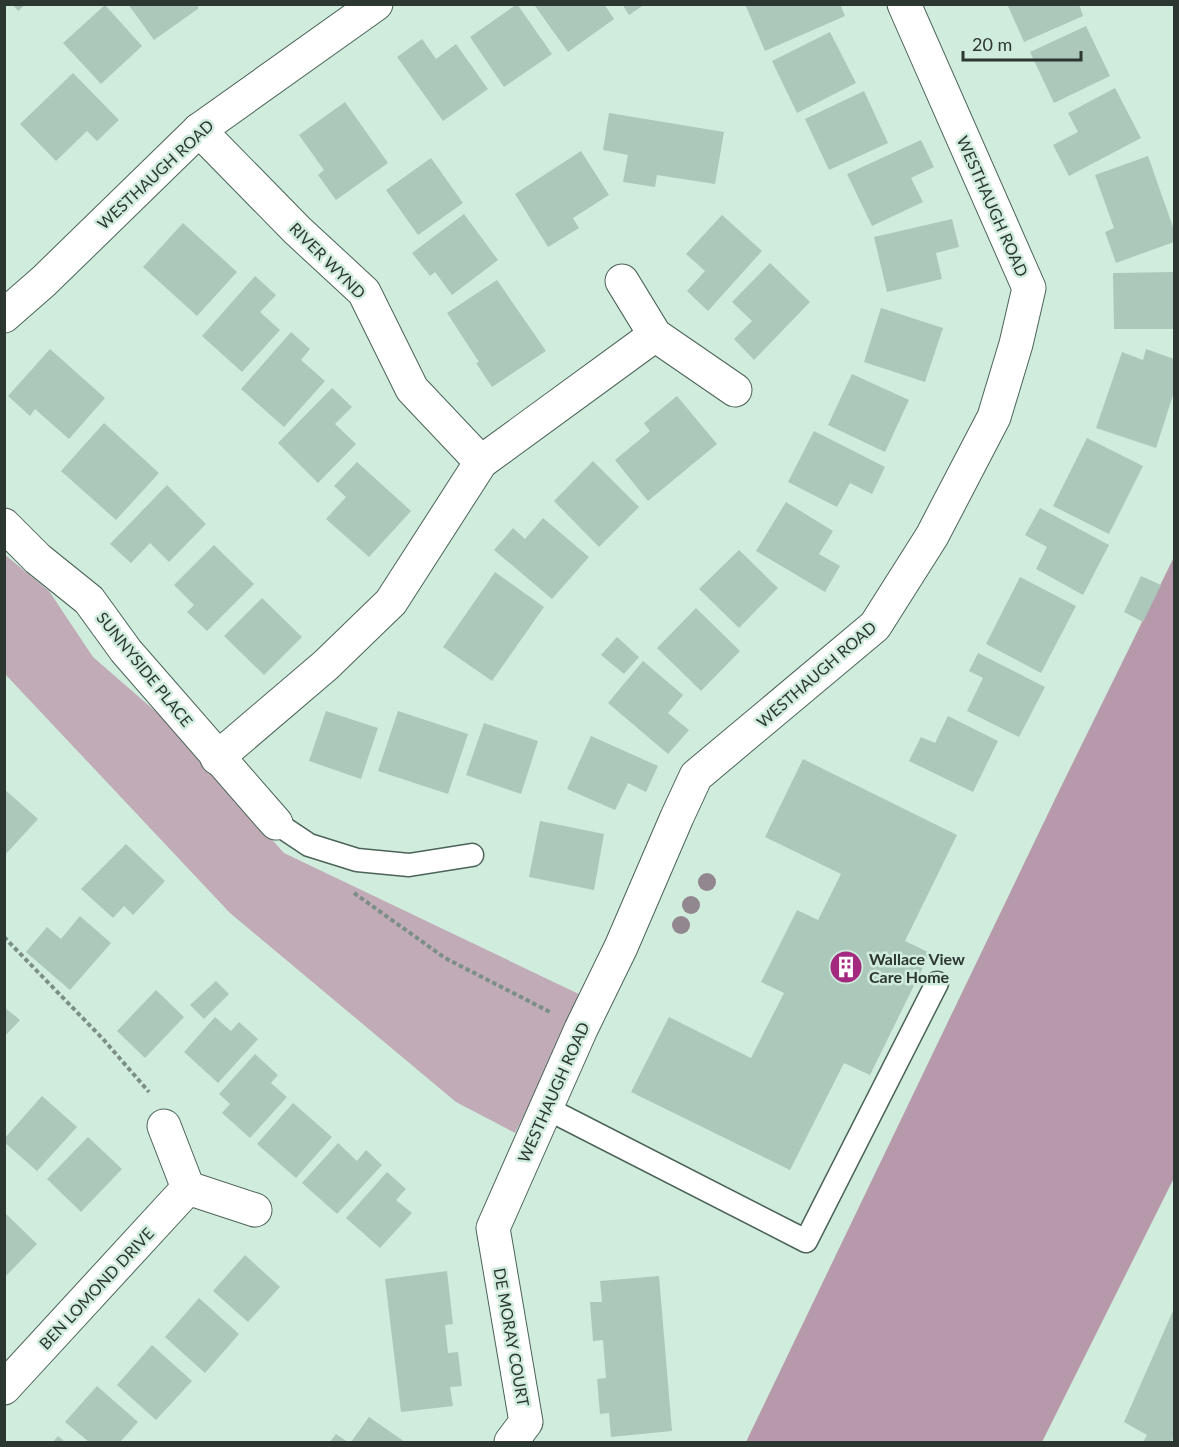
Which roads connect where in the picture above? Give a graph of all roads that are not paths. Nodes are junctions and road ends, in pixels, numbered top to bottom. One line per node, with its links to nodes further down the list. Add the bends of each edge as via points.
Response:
1 (376, 4): 3 (street, WESTHAUGH ROAD)
2 (904, 4): 14 (street, WESTHAUGH ROAD, via 1029,288 994,417 932,536 875,626 696,776)
3 (199, 130): 5 (street, WESTHAUGH ROAD); 8 (street, RIVER WYND, via 364,292 412,389)
4 (622, 281): 6 (street)
5 (4, 316)
6 (655, 335): 7 (street); 8 (street)
7 (735, 390)
8 (481, 462): 10 (street, via 391,602 326,665)
9 (4, 525): 10 (street, SUNNYSIDE PLACE, via 89,600 126,651)
10 (218, 758): 11 (street, SUNNYSIDE PLACE)
11 (276, 823): 12 (lane, via 309,845 357,860 410,865)
12 (472, 855)
13 (937, 983): 14 (lane, via 806,1241)
14 (546, 1108): 18 (street, WESTHAUGH ROAD)
15 (164, 1126): 16 (street)
16 (188, 1188): 17 (street); 19 (street, BEN LOMOND DRIVE)
17 (255, 1210)
18 (493, 1228): 20 (street, DE MORAY COURT, via 526,1422)
19 (4, 1388)
20 (511, 1443)

